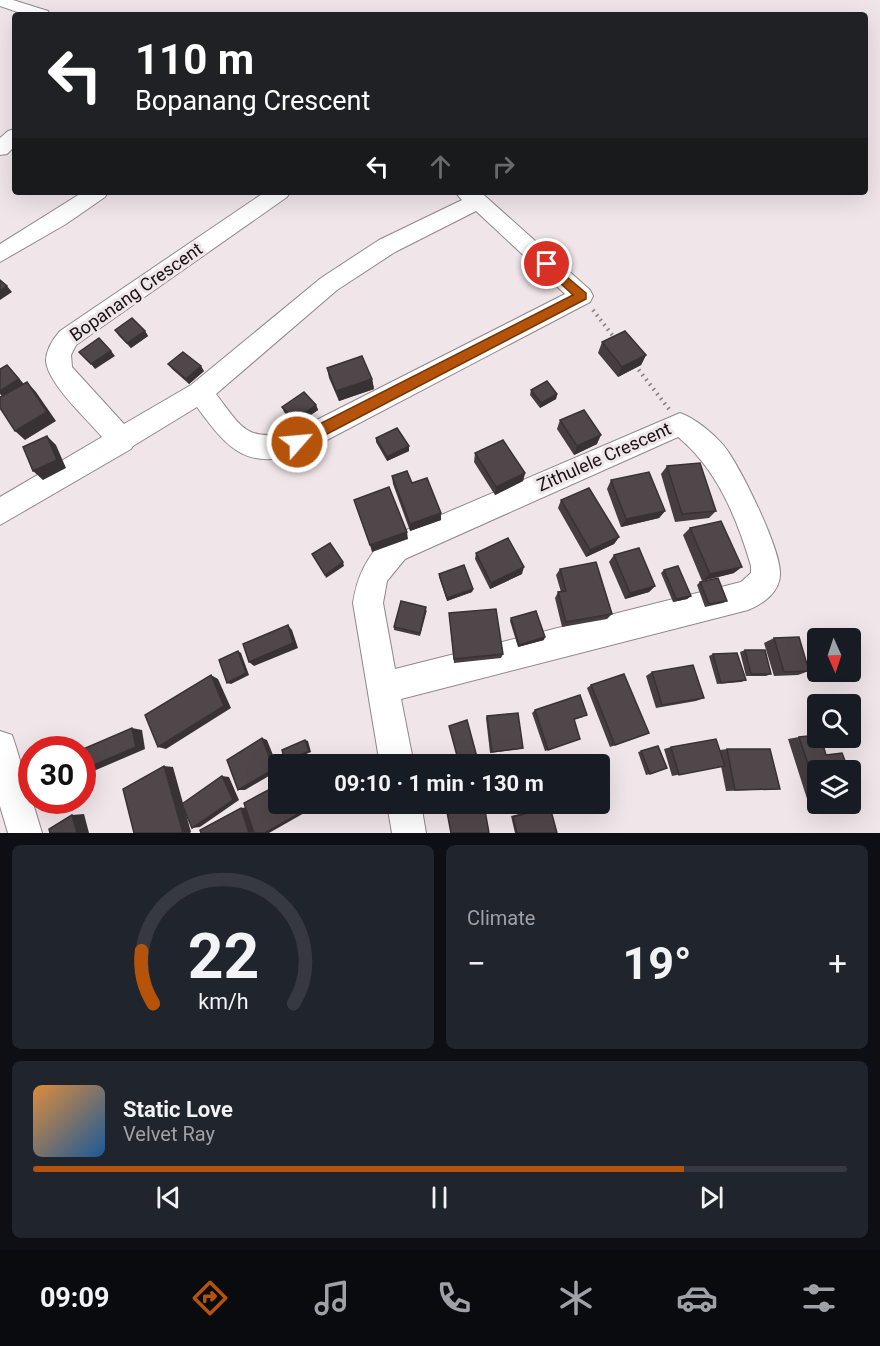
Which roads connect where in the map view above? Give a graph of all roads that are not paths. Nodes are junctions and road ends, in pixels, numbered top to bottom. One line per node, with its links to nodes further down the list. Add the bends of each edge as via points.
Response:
1 (3, 5): 2 (street)
2 (30, 12)
3 (12, 138): 4 (street)
4 (0, 149)
5 (94, 195): 8 (street)
6 (276, 195): 10 (street, Bopanang Crescent, via 68,338 61,347 58,365 63,374)
7 (472, 196): 9 (street, via 329,284); 9 (street, via 582,296 297,442 274,449 251,448 236,438)
8 (0, 255)
9 (200, 392): 10 (street)
10 (122, 441): 11 (street)
11 (0, 512)
12 (384, 688): 12 (street, Zithulele Crescent, via 748,595 759,588 766,574 762,555 716,456 680,424 396,549 379,565 371,581 368,603); 14 (street, Zithulele Crescent)
13 (0, 747): 16 (street)
14 (395, 754)
15 (405, 814): 17 (street)
16 (25, 833)
17 (408, 833)

